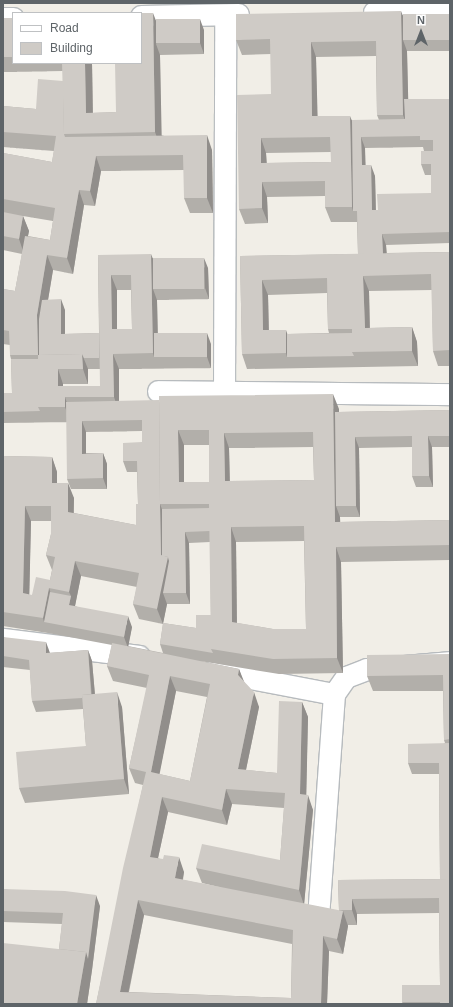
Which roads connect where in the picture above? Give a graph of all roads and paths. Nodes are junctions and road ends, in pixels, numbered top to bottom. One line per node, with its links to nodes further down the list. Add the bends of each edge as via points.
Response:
1 (450, 10): 2 (street)
2 (357, 12)
3 (256, 14): 4 (street)
4 (225, 15): 5 (street); 7 (street)
5 (142, 16)
6 (158, 391): 7 (street)
7 (224, 392): 8 (street)
8 (450, 394)
9 (3, 639): 10 (street, via 124,653)
10 (155, 660)
11 (450, 662): 13 (street, via 361,671 346,677)
12 (194, 667): 13 (street)
13 (334, 694): 14 (street)
14 (318, 915)

